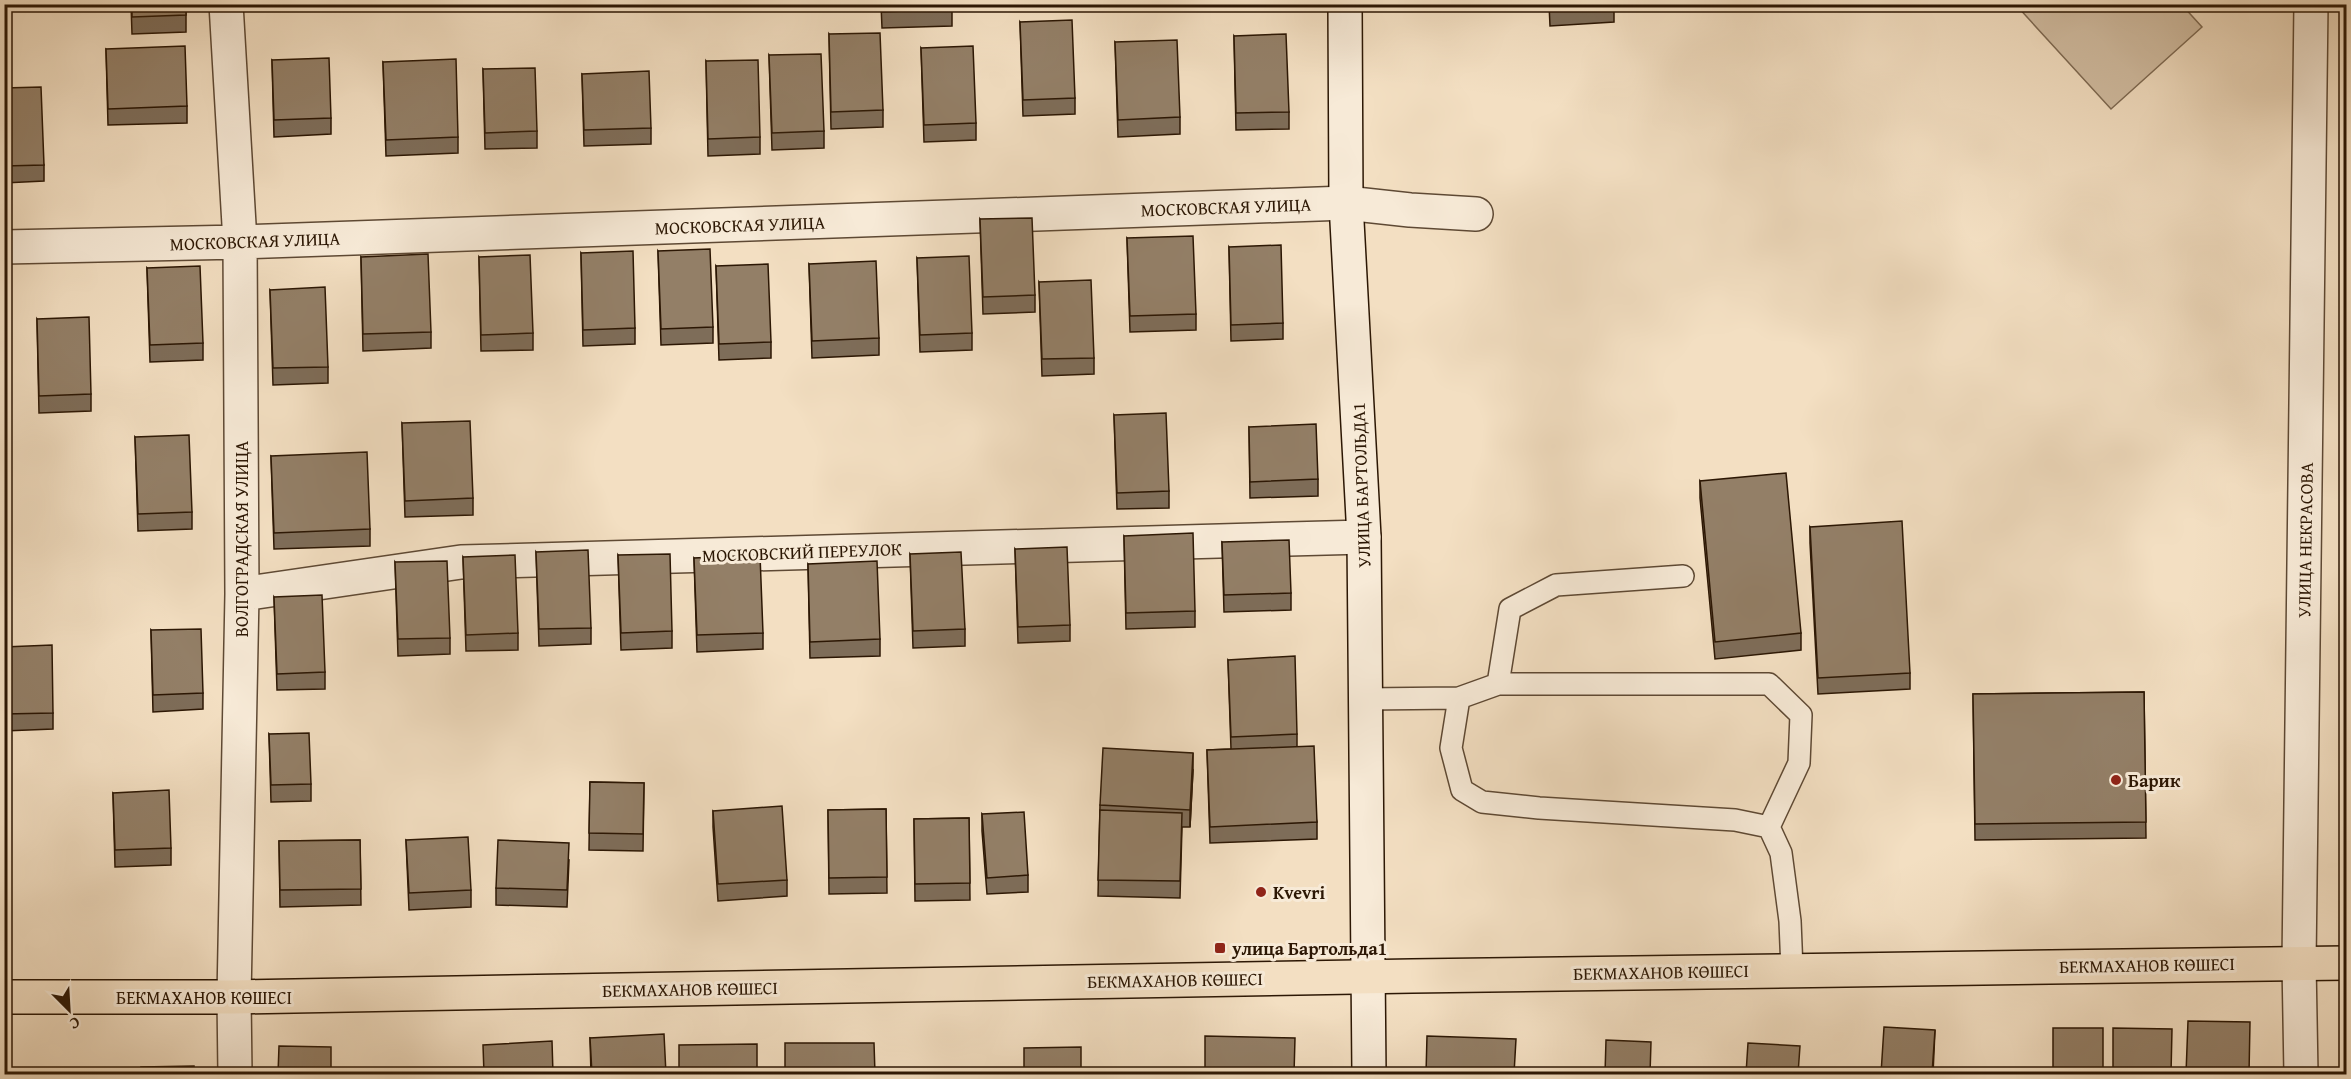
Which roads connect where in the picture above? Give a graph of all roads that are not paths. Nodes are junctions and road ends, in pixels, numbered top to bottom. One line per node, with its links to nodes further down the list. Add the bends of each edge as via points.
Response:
1 (226, 4): 6 (street, ВОЛГОГРАДСКАЯ УЛИЦА)
2 (1345, 4): 4 (street, УЛИЦА БАРТОЛЬДА1)
3 (2311, 4): 15 (street, УЛИЦА НЕКРАСОВА)
4 (1346, 203): 5 (street, МОСКОВСКАЯ УЛИЦА); 6 (street, МОСКОВСКАЯ УЛИЦА); 8 (street, УЛИЦА БАРТОЛЬДА1)
5 (1476, 213)
6 (240, 242): 7 (street, МОСКОВСКАЯ УЛИЦА); 10 (street, ВОЛГОГРАДСКАЯ УЛИЦА)
7 (4, 247)
8 (1364, 537): 10 (street, МОСКОВСКИЙ ПЕРЕУЛОК, via 461,561); 12 (street, УЛИЦА БАРТОЛЬДА1)
9 (1683, 576): 11 (lane, via 1556,585 1510,609)
10 (242, 594): 20 (street, ВОЛГОГРАДСКАЯ УЛИЦА)
11 (1498, 684): 13 (lane); 14 (lane, via 1769,684 1801,715 1799,763)
12 (1365, 699): 13 (lane); 18 (street, УЛИЦА БАРТОЛЬДА1)
13 (1459, 699): 14 (lane, via 1451,748 1462,790 1482,802 1735,820)
14 (1769, 827): 17 (lane, via 1781,853)
15 (2300, 963): 16 (main road, БЕКМАХАНОВ КӨШЕСІ); 17 (main road, БЕКМАХАНОВ КӨШЕСІ); 23 (street, УЛИЦА НЕКРАСОВА)
16 (2346, 963)
17 (1792, 970): 18 (main road, БЕКМАХАНОВ КӨШЕСІ)
18 (1367, 976): 20 (main road, БЕКМАХАНОВ КӨШЕСІ); 22 (street, УЛИЦА БАРТОЛЬДА1)
19 (4, 997): 20 (main road, БЕКМАХАНОВ КӨШЕСІ)
20 (234, 998): 21 (street, ВОЛГОГРАДСКАЯ УЛИЦА)
21 (235, 1074)
22 (1369, 1074)
23 (2301, 1074)

